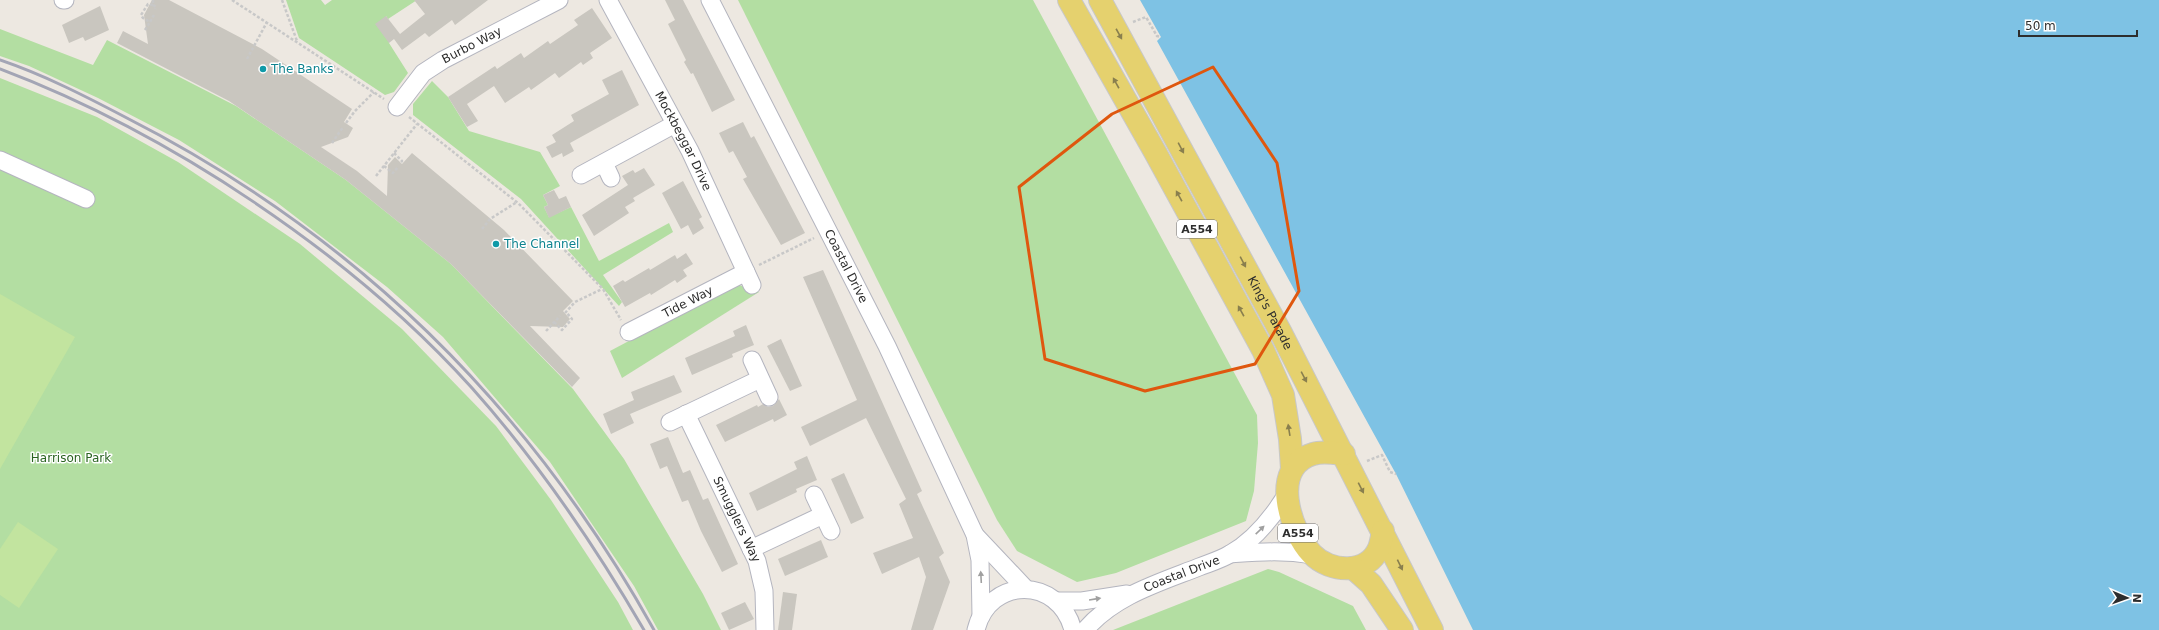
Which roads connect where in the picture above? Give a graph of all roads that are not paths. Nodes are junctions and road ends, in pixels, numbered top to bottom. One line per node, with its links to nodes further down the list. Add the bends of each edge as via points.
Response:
1 (559, 0): 6 (street, Burbo Way, via 423,73)
2 (608, 0): 7 (street, Mockbeggar Drive)
3 (710, 0): 25 (street, Coastal Drive, via 887,346)
4 (1069, 0): 19 (main road, King's Parade / A554, one-way to 4, via 1283,395 1263,350)
5 (1100, 0): 18 (main road, King's Parade / A554, one-way to 18)
6 (397, 107)
7 (675, 124): 9 (street, via 607,170); 11 (street, Mockbeggar Drive)
8 (0, 160): 10 (street)
9 (581, 175)
10 (86, 199)
11 (749, 278): 12 (street, Tide Way)
12 (629, 332)
13 (752, 360): 14 (street)
14 (760, 378): 15 (street); 16 (street)
15 (769, 397)
16 (686, 414): 17 (street); 26 (street, Smugglers Way)
17 (670, 422)
18 (1344, 454): 19 (main road, via 1313,454); 23 (main road, King's Parade / A554, one-way to 23)
19 (1292, 469): 20 (main road, A554, via 1288,480)
20 (1288, 492): 27 (street, Coastal Drive, one-way to 20, via 1268,523); 28 (main road, A554, via 1291,520)
21 (814, 495): 22 (street)
22 (823, 515): 24 (street); 26 (street)
23 (1383, 530): 29 (main road, A554, via 1379,549 1364,566); 38 (main road, King's Parade / A554, one-way to 38)
24 (831, 531)
25 (976, 535): 30 (street, Coastal Drive); 33 (street, Coastal Drive, one-way to 25, via 980,560)
26 (751, 549): 34 (street, Smugglers Way, via 757,561 764,591)
27 (1230, 554): 28 (street, Coastal Drive, via 1270,550); 31 (street, Coastal Drive)
28 (1313, 555): 29 (main road, A554, via 1333,567)
29 (1353, 568): 37 (main road, via 1371,584)
30 (1026, 589): 32 (street, via 1038,591); 33 (street, via 1012,591 996,598)
31 (1133, 593): 32 (street, Coastal Drive, one-way to 31, via 1082,601); 36 (street, Coastal Drive)
32 (1056, 601): 35 (street, via 1065,610)
33 (978, 623)
34 (765, 630)
35 (1073, 630)
36 (1084, 630)
37 (1402, 630)
38 (1432, 630)

